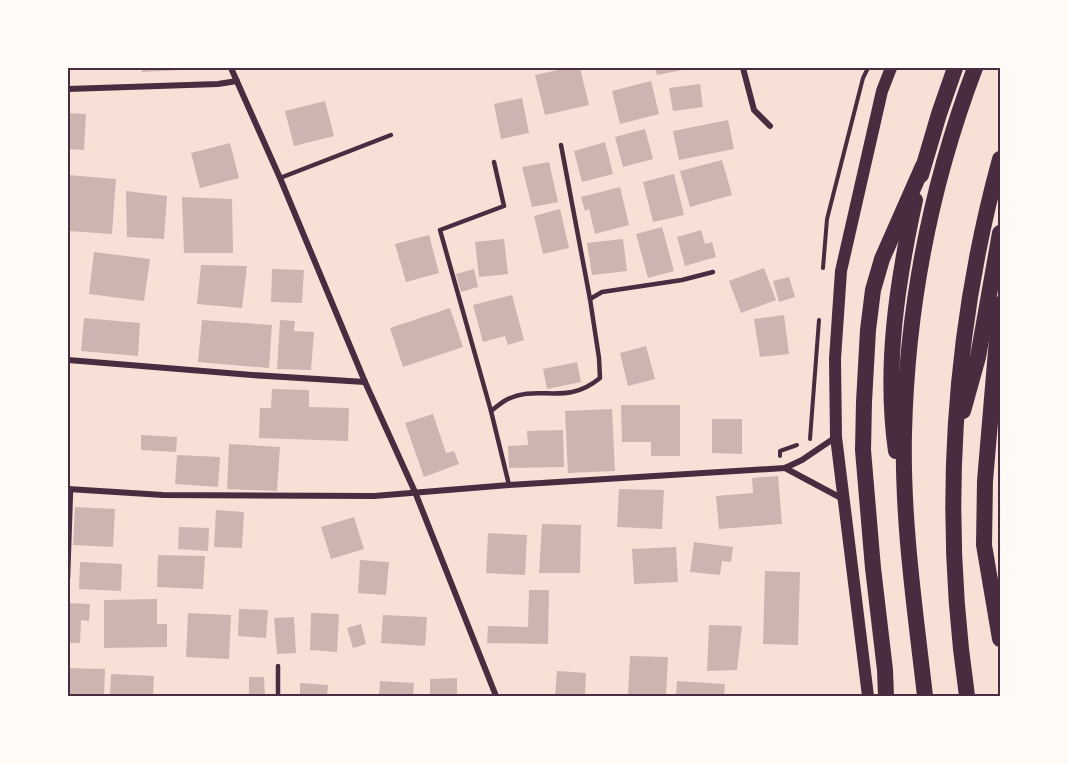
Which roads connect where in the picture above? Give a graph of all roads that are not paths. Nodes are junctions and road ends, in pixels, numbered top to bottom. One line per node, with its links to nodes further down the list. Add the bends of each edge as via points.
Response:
1 (231, 68): 7 (street)
2 (743, 68): 10 (street, via 754,110)
3 (891, 68): 25 (main road, via 882,91 841,271 835,359)
4 (947, 68): 9 (highway)
5 (955, 68): 9 (highway)
6 (975, 68): 29 (highway, via 939,176 918,276 904,432)
7 (237, 81): 8 (street); 16 (street)
8 (68, 89)
9 (939, 114): 15 (highway)
10 (770, 126)
11 (391, 135): 16 (lane)
12 (561, 145): 19 (lane)
13 (1000, 159): 24 (highway, via 969,300)
14 (494, 162): 23 (lane, via 504,206 440,230)
15 (923, 166): 29 (highway, via 901,269 890,378 897,461); 38 (highway, via 882,259 873,290 868,340 863,450)
16 (280, 178): 22 (street)
17 (1000, 233): 24 (highway, via 978,357)
18 (713, 272): 19 (lane, via 602,292)
19 (590, 299): 23 (lane, via 600,378 574,393 507,399)
20 (1000, 304): 33 (highway, via 985,481 984,545)
21 (68, 360): 22 (street)
22 (365, 382): 30 (street)
23 (491, 411): 27 (lane)
24 (955, 431): 40 (highway, via 957,621)
25 (836, 437): 26 (street); 31 (main road)
26 (785, 468): 27 (street); 31 (street)
27 (509, 485): 30 (street)
28 (69, 489): 30 (street, via 174,495 374,496); 32 (lane)
29 (905, 490): 39 (highway)
30 (415, 492): 36 (street)
31 (843, 499): 37 (main road)
32 (68, 578)
33 (1000, 639)
34 (278, 666): 35 (lane)
35 (278, 696)
36 (496, 696)
37 (868, 696)
38 (886, 696)
39 (925, 696)
40 (967, 696)

